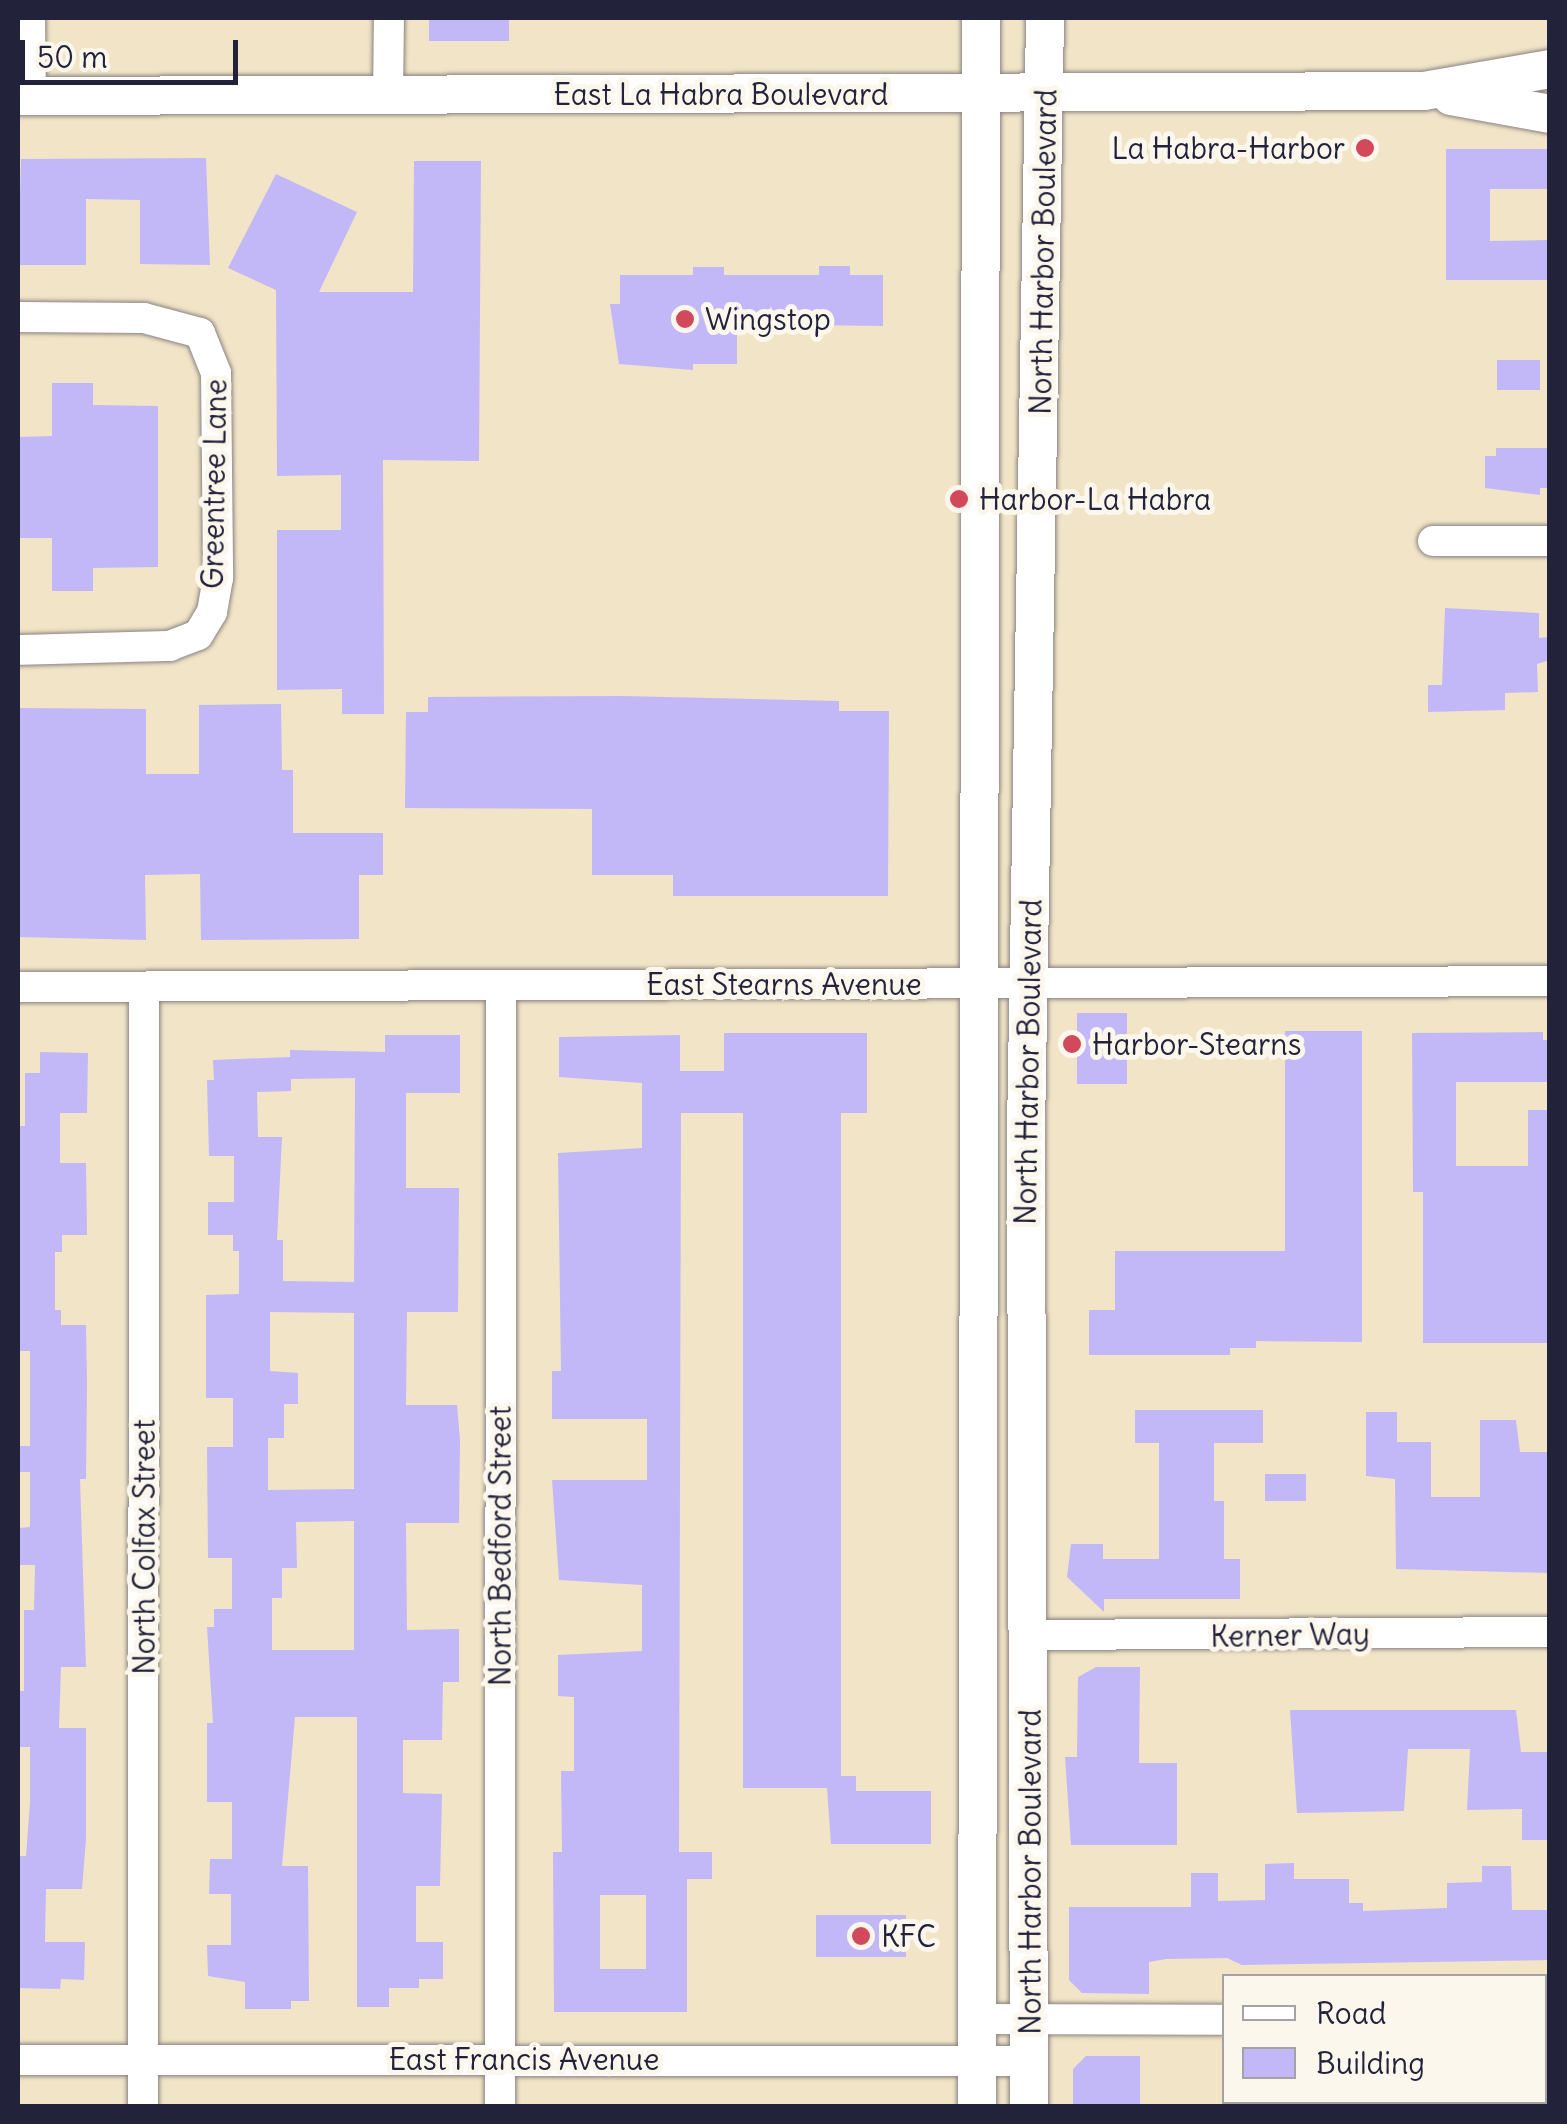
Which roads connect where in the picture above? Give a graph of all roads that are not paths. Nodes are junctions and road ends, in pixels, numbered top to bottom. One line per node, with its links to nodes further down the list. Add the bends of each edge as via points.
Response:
1 (30, 18): 9 (street)
2 (389, 18): 10 (street)
3 (981, 18): 7 (main road, North Harbor Boulevard)
4 (1045, 18): 8 (main road, North Harbor Boulevard)
5 (1550, 69): 6 (main road, East La Habra Boulevard)
6 (1424, 91): 8 (main road, East La Habra Boulevard); 11 (main road, East La Habra Boulevard)
7 (981, 92): 8 (main road, East La Habra Boulevard); 10 (main road, East La Habra Boulevard); 16 (main road, North Harbor Boulevard)
8 (1045, 93): 18 (main road, North Harbor Boulevard)
9 (24, 96): 10 (main road, East La Habra Boulevard)
10 (388, 96)
11 (1550, 114)
12 (18, 317): 15 (street, Greentree Lane, via 144,318 200,333 216,373 218,578 212,612 198,635 170,646)
13 (1550, 541): 14 (street)
14 (1433, 542)
15 (18, 650)
16 (979, 982): 18 (street, East Stearns Avenue); 19 (street, East Stearns Avenue); 24 (main road, North Harbor Boulevard)
17 (1550, 982): 18 (street, East Stearns Avenue)
18 (1028, 983): 23 (main road, North Harbor Boulevard)
19 (501, 985): 20 (street, East Stearns Avenue); 27 (street, North Bedford Street)
20 (144, 987): 21 (street, East Stearns Avenue); 29 (street, North Colfax Street)
21 (18, 988)
22 (1550, 1632): 23 (street, Kerner Way)
23 (1030, 1635): 25 (main road, North Harbor Boulevard)
24 (978, 2019): 25 (street); 30 (main road, North Harbor Boulevard)
25 (1030, 2019): 26 (street); 31 (main road, North Harbor Boulevard)
26 (1222, 2020)
27 (500, 2058): 29 (street, East Francis Avenue); 30 (street, East Francis Avenue); 33 (street, North Bedford Street)
28 (18, 2060): 29 (street, East Francis Avenue)
29 (143, 2060): 32 (street, North Colfax Street)
30 (978, 2060): 31 (street, East Francis Avenue); 34 (main road, North Harbor Boulevard)
31 (1030, 2061): 35 (main road, North Harbor Boulevard)
32 (143, 2106)
33 (500, 2106)
34 (978, 2106)
35 (1029, 2106)

